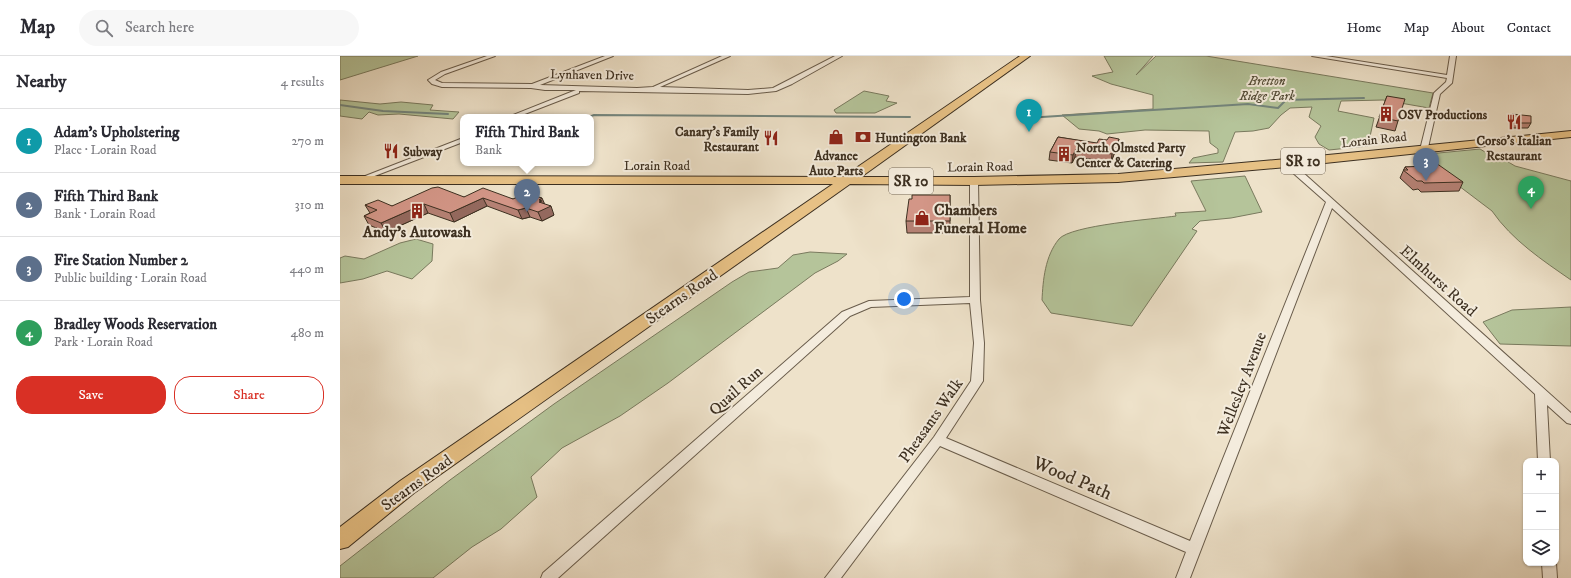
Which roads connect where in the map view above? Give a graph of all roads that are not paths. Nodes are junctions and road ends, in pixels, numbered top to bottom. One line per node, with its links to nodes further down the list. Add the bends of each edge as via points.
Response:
1 (492, 56): 10 (street, Lynhaven Drive, via 443,73 431,80 442,85)
2 (610, 56): 10 (street)
3 (727, 56): 12 (street)
4 (839, 56): 12 (street, Lynhaven Drive, via 774,90 748,92)
5 (1026, 56): 20 (main road, Stearns Road)
6 (1315, 56): 8 (street)
7 (1453, 56): 9 (street)
8 (1333, 57): 9 (street)
9 (1450, 77): 19 (street, via 1449,83 1437,92)
10 (531, 86): 11 (street, Lynhaven Drive); 13 (street, Lynhaven Drive)
11 (595, 86): 12 (street, Lynhaven Drive); 13 (street)
12 (653, 89): 13 (street, Lynhaven Drive)
13 (584, 90): 14 (street); 15 (street, via 579,95)
14 (519, 114)
15 (530, 114)
16 (1571, 134): 19 (main road, Lorain Road / SR 10)
17 (460, 137): 22 (street, via 378,169)
18 (460, 141): 22 (street)
19 (1424, 150): 21 (main road, Lorain Road / SR 10)
20 (875, 162): 26 (main road, Stearns Road); 27 (main road, via 874,167 884,175)
21 (1287, 163): 28 (main road, Lorain Road / SR 10, via 1118,178); 29 (street, Elmhurst Road)
22 (371, 175): 24 (street)
23 (340, 180): 24 (main road, Lorain Road / SR 10)
24 (359, 180): 25 (main road, Lorain Road / SR 10)
25 (784, 181): 26 (main road, Lorain Road / SR 10); 30 (main road, via 795,182 810,189 817,196)
26 (847, 181): 27 (main road, Lorain Road / SR 10); 30 (main road, Stearns Road)
27 (911, 181): 28 (main road, Lorain Road / SR 10)
28 (974, 181): 31 (street, Pheasants Walk)
29 (1330, 202): 32 (street, Elmhurst Road); 37 (street, Wellesley Avenue)
30 (815, 204): 36 (main road, Stearns Road, via 407,486)
31 (975, 300): 34 (street, Pheasants Walk, via 979,343 977,381); 39 (street, Quail Run, via 869,304 846,314)
32 (1541, 393): 33 (street, Elmhurst Road); 35 (street)
33 (1571, 420)
34 (938, 440): 37 (street, Wood Path); 40 (street, Pheasants Walk)
35 (1544, 458)
36 (340, 540)
37 (1194, 549): 41 (street, Wellesley Avenue)
38 (1550, 566): 42 (street)
39 (548, 578)
40 (832, 578)
41 (1183, 578)
42 (1550, 578)

